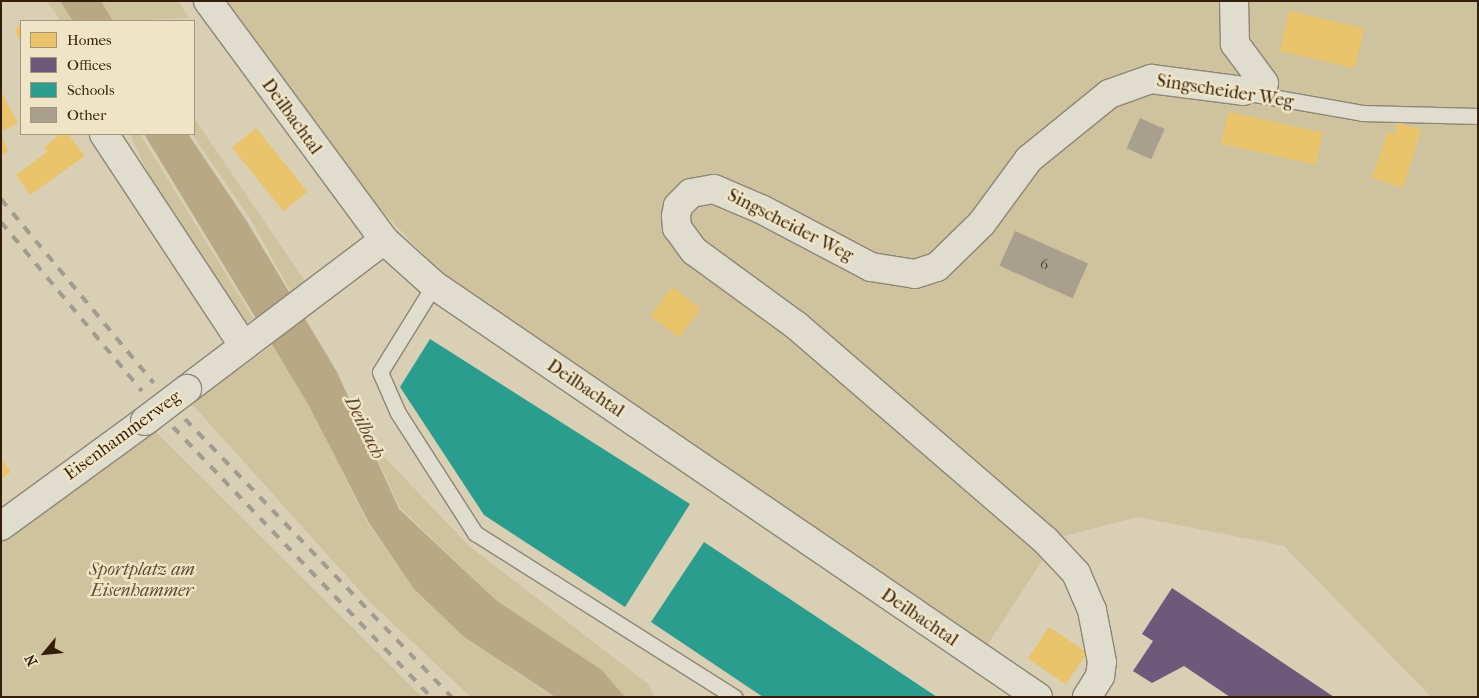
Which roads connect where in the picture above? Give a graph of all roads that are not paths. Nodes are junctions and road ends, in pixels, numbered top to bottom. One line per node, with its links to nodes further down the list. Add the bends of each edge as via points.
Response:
1 (208, 1): 6 (street, Deilbachtal)
2 (1234, 1): 3 (street, via 1235,44 1264,84)
3 (1243, 91): 4 (lane, Singscheider Weg, via 1335,111); 12 (street, Singscheider Weg, via 1159,79 1135,82 1109,94 1029,159 953,256 915,274 871,267 724,192 698,191 678,206 677,228 694,251 797,326 1045,540 1076,573 1092,610 1102,662 1100,676)
4 (1478, 116)
5 (105, 135): 8 (street)
6 (384, 240): 7 (street, Deilbachtal); 8 (street, Eisenhammerweg)
7 (434, 285): 10 (lane, via 380,372 398,413 475,533); 11 (street, Deilbachtal)
8 (250, 341): 9 (street, Eisenhammerweg, bridge)
9 (1, 526)
10 (734, 697)
11 (1038, 697)
12 (1086, 697)

